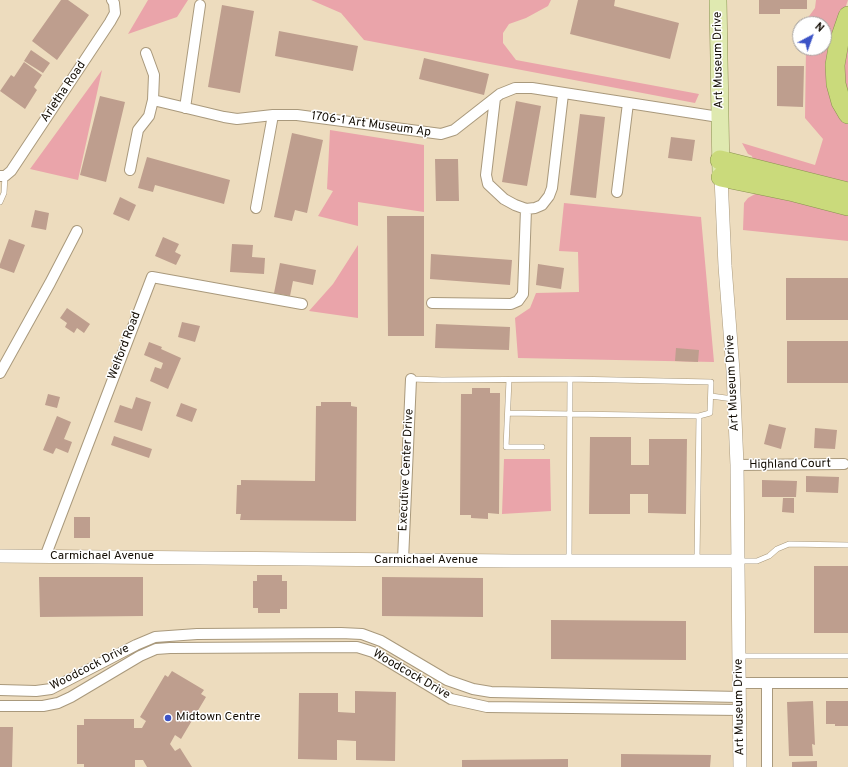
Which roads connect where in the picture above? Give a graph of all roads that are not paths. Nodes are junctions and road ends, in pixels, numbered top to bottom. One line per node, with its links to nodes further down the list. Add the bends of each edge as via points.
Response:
1 (112, 0): 16 (street, Arletha Road, via 115,13 110,22 11,171)
2 (718, 0): 13 (main road, Art Museum Drive)
3 (200, 5): 10 (street)
4 (848, 16): 11 (highway, via 839,42 835,65 836,84 841,102)
5 (146, 53): 8 (street, via 154,75)
6 (563, 94): 7 (street, 1706-1 Art Museum Ap, via 532,88 515,88); 9 (street, 1706-1 Art Museum Ap); 22 (street, via 552,188 542,205)
7 (495, 98): 12 (street, 1706-1 Art Museum Ap, via 454,130 441,134 309,116); 22 (street, via 486,175 488,184 504,199)
8 (153, 100): 10 (street, 1706-1 Art Museum Ap); 15 (street, via 149,116 138,130)
9 (628, 103): 13 (street, 1706-1 Art Museum Ap); 17 (street)
10 (184, 108): 12 (street, 1706-1 Art Museum Ap, via 237,119)
11 (848, 114)
12 (274, 115): 21 (street)
13 (719, 117): 14 (main road, Art Museum Drive)
14 (720, 168): 18 (highway); 20 (highway); 31 (street, Art Museum Drive)
15 (130, 170)
16 (2, 176): 19 (lane, via 4,193)
17 (617, 192)
18 (848, 192)
19 (0, 202)
20 (848, 206)
21 (256, 208)
22 (526, 209): 25 (street, via 523,294 518,301 511,304)
23 (78, 230): 26 (street)
24 (302, 304): 40 (street, Welford Road, via 152,277)
25 (432, 304)
26 (0, 372)
27 (411, 379): 29 (lane); 41 (street, Executive Center Drive)
28 (570, 379): 29 (lane); 30 (lane, via 710,382); 33 (lane)
29 (509, 380): 32 (lane)
30 (710, 396): 31 (lane); 34 (lane, via 710,413)
31 (734, 399): 37 (street, Art Museum Drive)
32 (508, 413): 33 (lane); 35 (lane, via 506,447)
33 (570, 414): 34 (lane); 42 (lane)
34 (699, 416): 43 (lane)
35 (542, 446)
36 (844, 464): 37 (street, Highland Court)
37 (737, 465): 44 (street, Art Museum Drive)
38 (848, 545): 44 (lane, Carmichael Avenue, via 788,544 757,561)
39 (0, 556): 40 (street, Carmichael Avenue)
40 (45, 557): 41 (street, Carmichael Avenue)
41 (403, 560): 42 (street, Carmichael Avenue)
42 (568, 561): 43 (street, Carmichael Avenue)
43 (697, 561): 44 (street, Carmichael Avenue)
44 (738, 561): 45 (street, Art Museum Drive)
45 (739, 656): 46 (lane); 48 (street, Art Museum Drive)
46 (848, 656)
47 (848, 682): 49 (street)
48 (740, 683): 49 (street); 51 (street, Art Museum Drive)
49 (767, 683): 55 (street)
50 (0, 690): 51 (street, Woodcock Drive, via 51,689 155,637 196,634 341,633 362,634 381,641 447,680 490,692)
51 (740, 697): 53 (street, Art Museum Drive)
52 (0, 706): 53 (street, Woodcock Drive, via 42,706 58,703 156,649 357,647 373,652 451,699 487,707)
53 (740, 710): 54 (street, Art Museum Drive)
54 (740, 767)
55 (768, 767)

